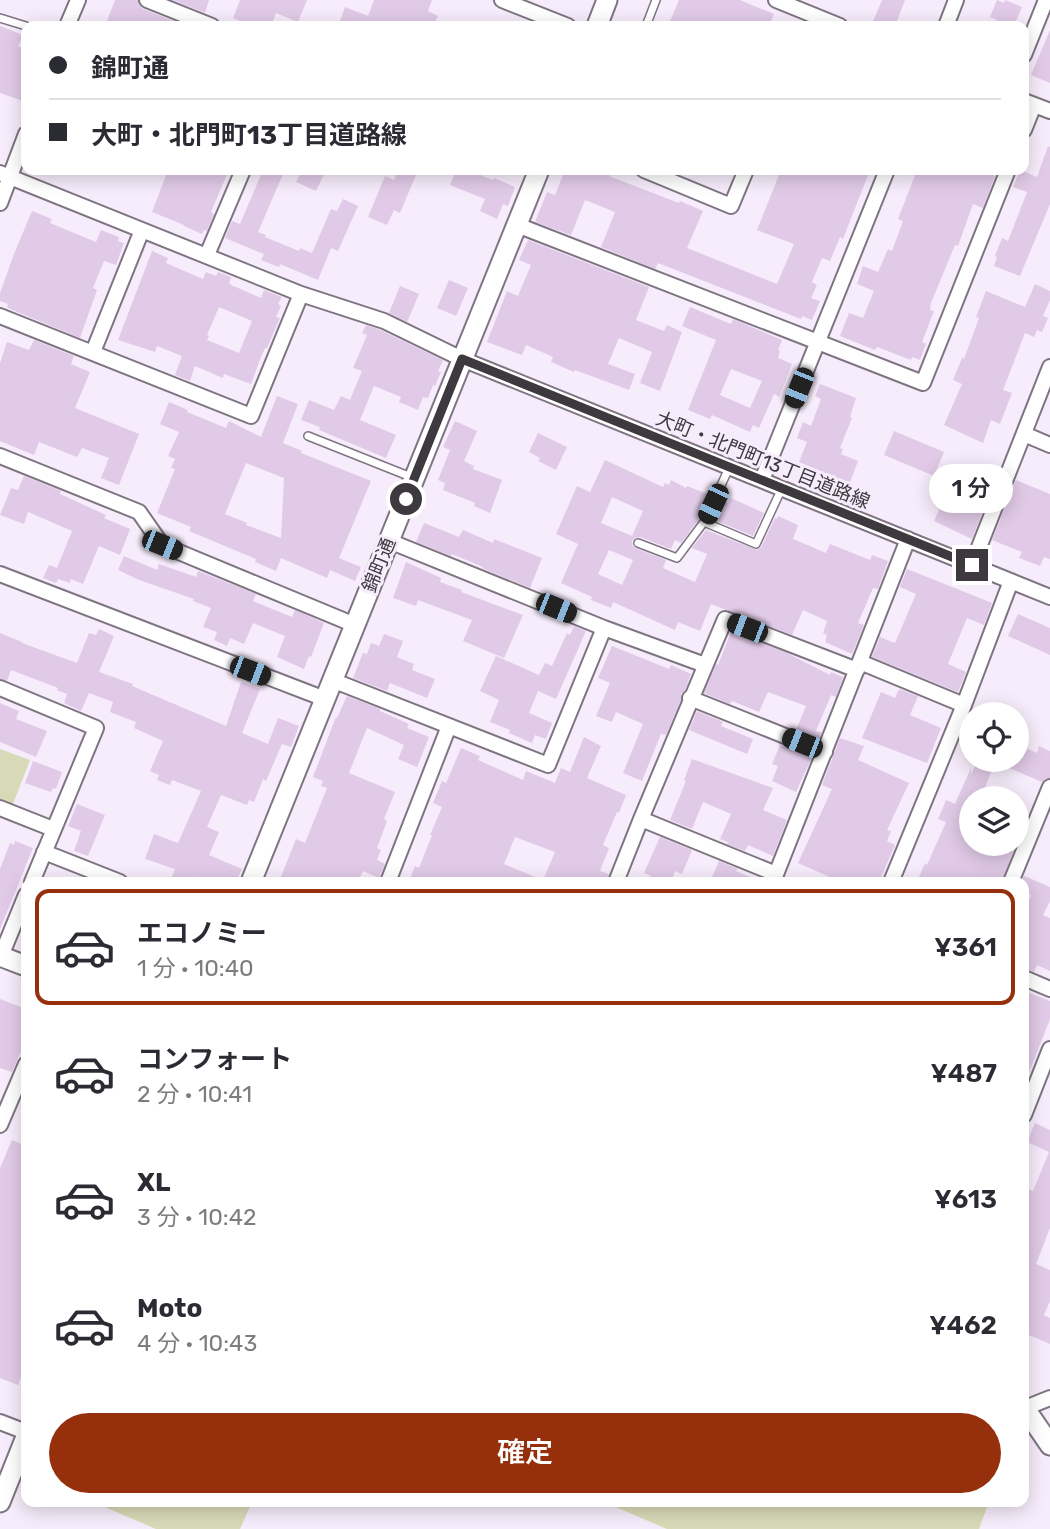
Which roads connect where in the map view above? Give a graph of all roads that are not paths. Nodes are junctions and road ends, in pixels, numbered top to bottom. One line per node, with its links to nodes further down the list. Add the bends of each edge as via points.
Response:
1 (78, 0): 11 (street)
2 (147, 0): 12 (street)
3 (502, 0): 13 (street)
4 (607, 0): 14 (street)
5 (656, 0): 15 (lane)
6 (776, 0): 10 (street)
7 (956, 0): 16 (street)
8 (1046, 0): 18 (street)
9 (0, 18): 17 (lane)
10 (807, 20)
11 (70, 21)
12 (200, 21)
13 (555, 21)
14 (599, 21)
15 (648, 21)
16 (948, 21)
17 (21, 24)
18 (1029, 42)
19 (1029, 103): 20 (street)
20 (1050, 111)
21 (21, 144): 22 (street)
22 (5, 175): 29 (street); 31 (street, 大町・北門町13丁目道路線)
23 (241, 175): 32 (street)
24 (537, 175): 30 (street, 錦町通)
25 (656, 175): 26 (street, via 731,206)
26 (741, 175)
27 (885, 175): 35 (street)
28 (1006, 175): 35 (street, via 923,383)
29 (0, 203)
30 (517, 225): 35 (street); 37 (street, 錦町通)
31 (142, 230): 32 (street, 大町・北門町13丁目道路線); 36 (street)
32 (207, 255): 33 (street, 大町・北門町13丁目道路線)
33 (301, 294): 36 (street, via 251,416); 37 (street, 大町・北門町13丁目道路線, via 384,321)
34 (0, 316): 36 (street)
35 (818, 342): 45 (street)
36 (93, 352)
37 (462, 359): 43 (street, 大町・北門町13丁目道路線); 44 (street, 錦町通)
38 (1050, 367): 39 (street)
39 (1024, 434): 41 (street); 51 (street)
40 (308, 436): 44 (lane)
41 (1050, 444)
42 (0, 456): 55 (street, via 139,512 162,545)
43 (730, 467): 45 (street, 大町・北門町13丁目道路線); 47 (lane)
44 (414, 478): 49 (street, 錦町通)
45 (762, 480): 46 (street, 大町・北門町13丁目道路線)
46 (782, 488): 47 (lane, via 756,544); 48 (street, 大町・北門町13丁目道路線)
47 (704, 522): 50 (lane, via 677,558)
48 (908, 539): 51 (street, 大町・北門町13丁目道路線); 58 (street)
49 (389, 541): 55 (street, 錦町通); 56 (street)
50 (638, 543)
51 (972, 565): 53 (street, 大町・北門町13丁目道路線)
52 (0, 574): 62 (street)
53 (1012, 581): 54 (street, 大町・北門町13丁目道路線); 63 (street)
54 (1050, 597)
55 (355, 625): 59 (street, 錦町通)
56 (604, 628): 57 (street); 66 (street, via 548,765)
57 (705, 665): 58 (street, via 725,619); 61 (street)
58 (858, 666): 64 (street); 67 (street)
59 (332, 680): 62 (street, 錦町通); 66 (street)
60 (0, 688): 71 (street, via 96,728)
61 (690, 698): 67 (street); 70 (street)
62 (324, 699): 75 (street, 錦町通)
63 (965, 702)
64 (959, 703)
65 (959, 717): 80 (street)
66 (449, 726): 76 (street)
67 (825, 752): 79 (street)
68 (1050, 788): 81 (street)
69 (0, 808): 71 (street)
70 (640, 818): 77 (street); 78 (street)
71 (53, 829): 72 (street)
72 (44, 852): 73 (street); 74 (street)
73 (34, 877)
74 (107, 877)
75 (253, 877)
76 (390, 877)
77 (618, 877)
78 (772, 877)
79 (774, 877)
80 (893, 877)
81 (1013, 877)
82 (21, 907): 83 (street)
83 (0, 956): 84 (street)
84 (21, 964)
85 (1029, 980): 86 (street)
86 (1050, 989)
87 (1050, 1049): 89 (street)
88 (21, 1076): 90 (street)
89 (1029, 1102)
90 (0, 1125)
91 (1050, 1398): 92 (street)
92 (1029, 1406)
93 (1029, 1415): 96 (street)
94 (0, 1422): 95 (street)
95 (21, 1432)
96 (1050, 1445)
97 (21, 1448): 98 (street)
98 (0, 1502)

